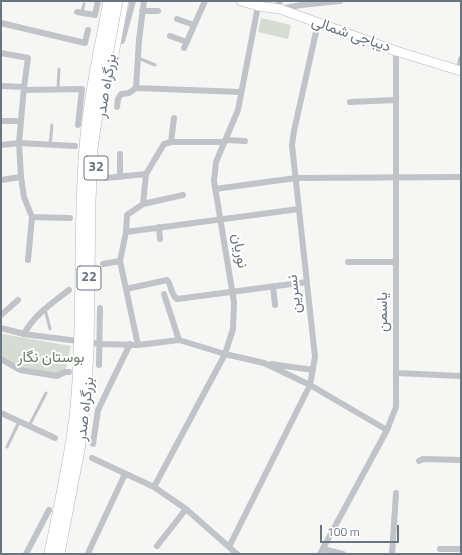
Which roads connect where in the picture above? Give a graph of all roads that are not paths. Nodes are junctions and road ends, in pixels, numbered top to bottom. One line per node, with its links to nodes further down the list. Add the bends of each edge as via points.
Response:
1 (98, 1): 16 (street, via 95,15)
2 (108, 1): 126 (highway, بزرگراه صدر / 32, bridge, via 92,84 84,146 75,407); 126 (highway, 22, bridge, via 85,147 76,408 72,442)
3 (117, 1): 127 (highway, 22, bridge, via 92,148 88,353 84,408 80,444)
4 (123, 1): 92 (highway, بزرگراه صدر / 32, via 97,148)
5 (133, 1): 24 (street)
6 (144, 1): 14 (street)
7 (205, 1): 21 (street)
8 (336, 1): 12 (street)
9 (246, 2): 13 (main road, دیباجی شمالی)
10 (84, 4): 16 (lane)
11 (280, 5): 12 (street); 13 (main road, دیباجی شمالی); 17 (main road, دیباجی شمالی)
12 (301, 5): 17 (street, via 297,10)
13 (258, 6): 36 (street, نوریان)
14 (142, 11): 15 (street); 27 (street)
15 (158, 11)
16 (80, 12)
17 (298, 17): 20 (main road, دیباجی شمالی)
18 (177, 19): 21 (street)
19 (1, 23): 22 (street, via 85,43)
20 (318, 23): 25 (main road, دیباجی شمالی); 59 (street, نسرین, via 292,145)
21 (194, 25): 23 (street, via 185,45)
22 (88, 30)
23 (170, 36)
24 (122, 41)
25 (396, 51): 31 (main road, دیباجی شمالی); 37 (street, یاسمن)
26 (1, 53): 33 (street, via 28,58)
27 (138, 58): 29 (lane); 34 (street)
28 (461, 59): 31 (street)
29 (155, 65)
30 (59, 69): 35 (lane)
31 (460, 71)
32 (1, 86): 33 (street)
33 (24, 88): 35 (street); 48 (street)
34 (136, 88): 36 (street); 39 (street, via 130,93 121,94)
35 (58, 89): 44 (street, via 82,89)
36 (241, 92): 45 (street, نوریان, via 238,110)
37 (396, 100): 38 (street); 56 (street, یاسمن)
38 (350, 102)
39 (117, 107)
40 (174, 118): 47 (street)
41 (1, 121): 42 (street)
42 (16, 121)
43 (52, 125): 50 (lane)
44 (78, 125)
45 (225, 141): 46 (street); 47 (street); 61 (street, نوریان, via 216,162)
46 (245, 141)
47 (171, 142): 53 (street, via 164,144)
48 (19, 143): 49 (street); 50 (street); 54 (street)
49 (1, 144)
50 (50, 144): 51 (street)
51 (75, 146)
52 (120, 154): 55 (street)
53 (146, 174): 55 (street); 63 (street)
54 (21, 177): 60 (street); 65 (street, via 24,197)
55 (120, 177): 58 (street)
56 (396, 177): 57 (street); 59 (street); 74 (street, یاسمن)
57 (461, 177)
58 (106, 178)
59 (296, 178): 61 (street); 64 (street, نسرین)
60 (1, 180)
61 (216, 189): 67 (street, نوریان)
62 (183, 195): 63 (street)
63 (143, 204): 69 (street, via 127,215)
64 (299, 209): 67 (street); 76 (street, نسرین)
65 (32, 217): 66 (street); 71 (street)
66 (70, 218)
67 (220, 219): 68 (street); 80 (street, نوریان)
68 (159, 227): 69 (street); 70 (street)
69 (126, 232): 72 (street)
70 (160, 238)
71 (28, 260)
72 (120, 261): 75 (street); 78 (street)
73 (348, 262): 74 (street)
74 (396, 262): 101 (street, یاسمن)
75 (103, 264)
76 (307, 282): 77 (street); 99 (street, نسرین, via 314,357)
77 (273, 286): 80 (street); 83 (street)
78 (126, 289): 80 (street, via 165,279 169,281 176,298); 94 (street)
79 (69, 290): 84 (street)
80 (232, 291): 95 (street, نوریان, via 233,329)
81 (164, 294): 91 (street)
82 (18, 300): 86 (street)
83 (275, 305)
84 (45, 308): 88 (lane); 89 (street, via 29,324)
85 (100, 308): 92 (street)
86 (1, 315)
87 (3, 328): 89 (street); 90 (street)
88 (50, 329)
89 (24, 334): 92 (street)
90 (1, 335)
91 (179, 340): 94 (street); 95 (street)
92 (96, 341): 93 (street); 98 (street); 128 (highway, بزرگراه صدر / 32, via 92,353 86,423)
93 (130, 344): 94 (street); 110 (street, via 98,410)
94 (138, 345)
95 (225, 354): 97 (street); 116 (street, نوریان)
96 (1, 359): 100 (street, via 20,370 56,376)
97 (264, 363): 99 (street); 103 (street)
98 (99, 365)
99 (312, 370): 103 (street, نسرین)
100 (69, 372)
101 (396, 373): 102 (street); 108 (street, یاسمن, via 396,407)
102 (461, 376)
103 (310, 385): 108 (street); 121 (street, نسرین)
104 (46, 393): 107 (lane)
105 (1, 413): 106 (street)
106 (19, 422): 107 (street); 111 (lane)
107 (29, 426): 109 (street)
108 (387, 430): 124 (street, یاسمن)
109 (55, 438)
110 (93, 444)
111 (7, 447)
112 (92, 458): 115 (street)
113 (461, 460): 114 (street)
114 (419, 461)
115 (125, 474): 116 (street); 129 (street)
116 (154, 487): 118 (street)
117 (396, 493): 132 (street)
118 (186, 509): 120 (street); 121 (street)
119 (48, 510): 125 (street)
120 (157, 546)
121 (229, 547): 130 (street)
122 (440, 549): 123 (street)
123 (461, 549)
124 (322, 551): 131 (street)
125 (26, 554)
126 (49, 554)
127 (59, 554)
128 (63, 554)
129 (88, 554)
130 (237, 554)
131 (343, 554)
132 (392, 554)

